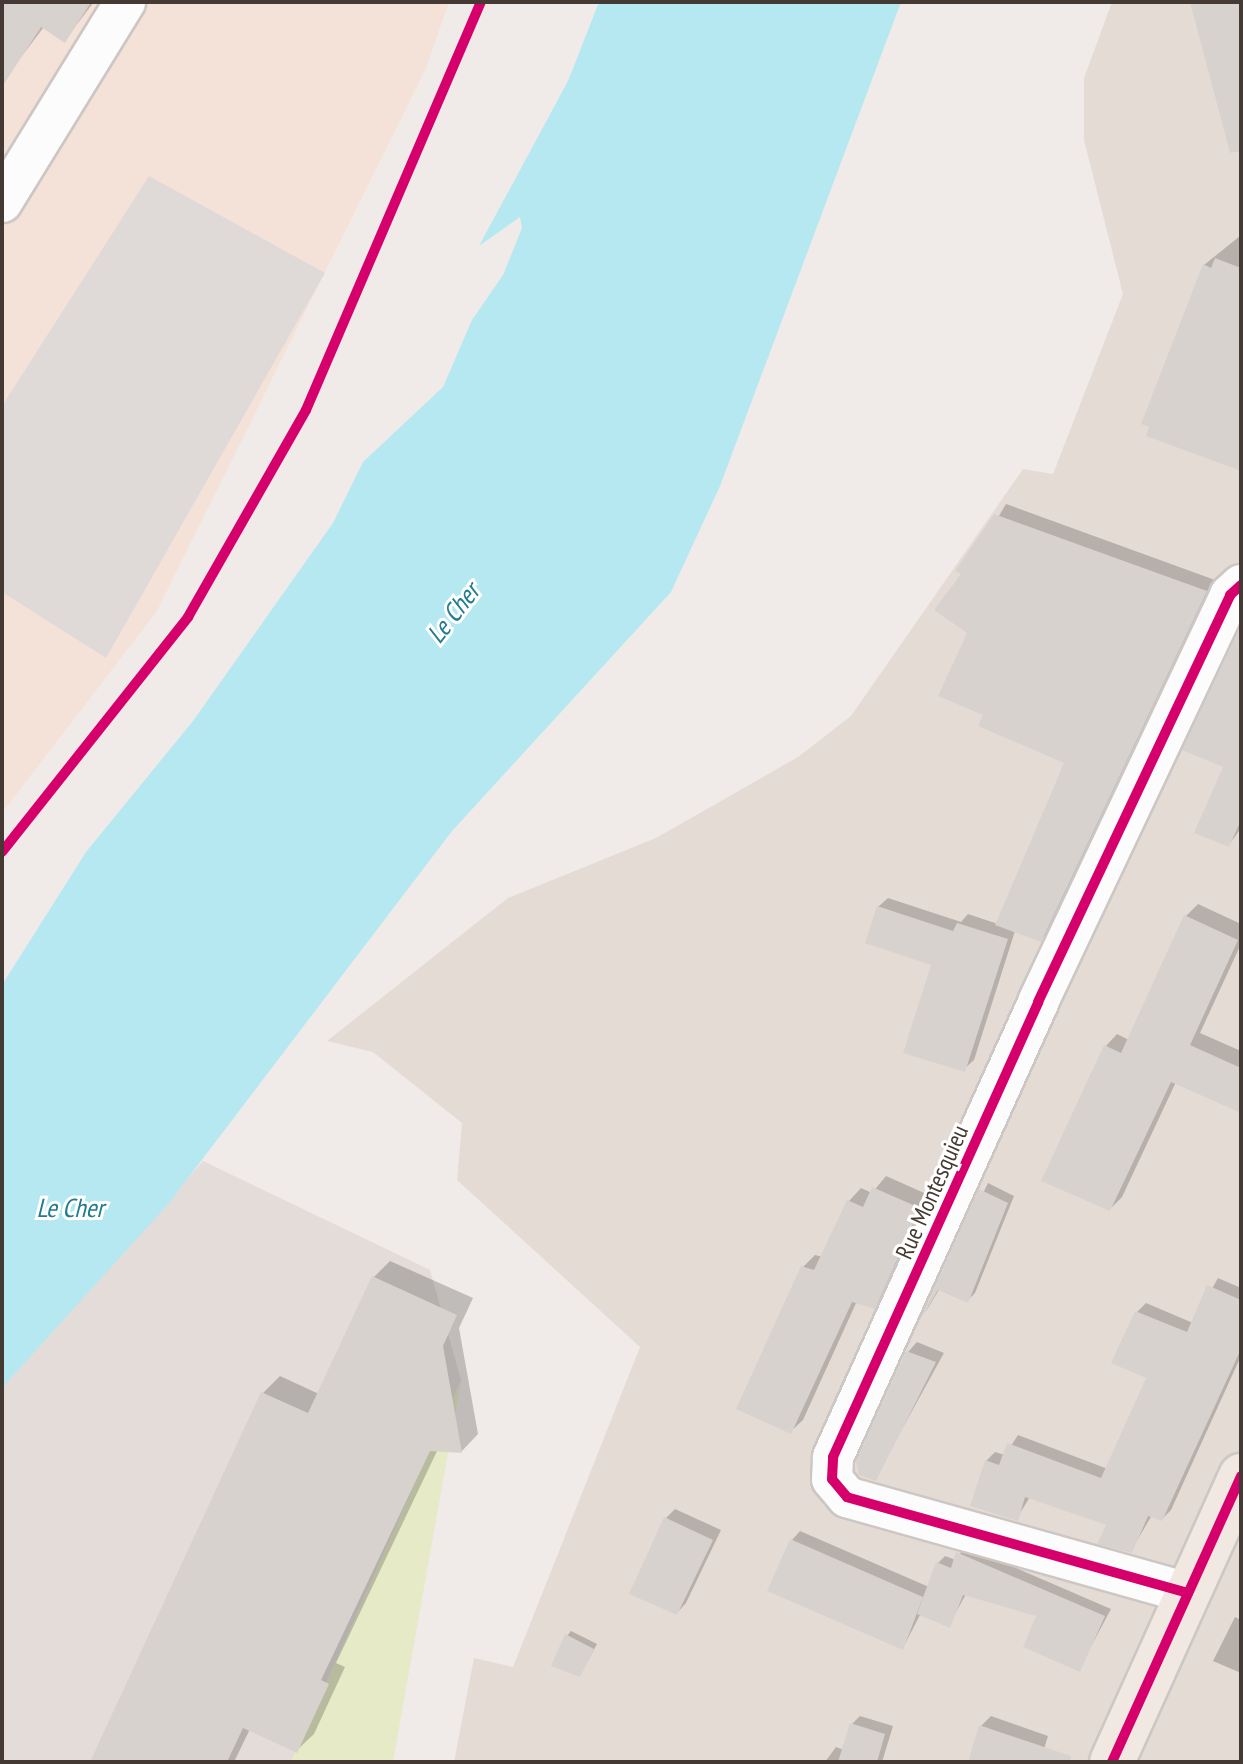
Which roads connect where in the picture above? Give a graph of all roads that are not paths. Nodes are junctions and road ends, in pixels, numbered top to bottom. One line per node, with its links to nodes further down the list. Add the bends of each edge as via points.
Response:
1 (125, 2): 2 (street)
2 (2, 202)
3 (1241, 585): 5 (street, Rue Montesquieu, via 1230,595 1038,1002 833,1457 832,1479 847,1497)
4 (1241, 1476): 5 (main road)
5 (1188, 1593): 6 (main road)
6 (1112, 1762)

